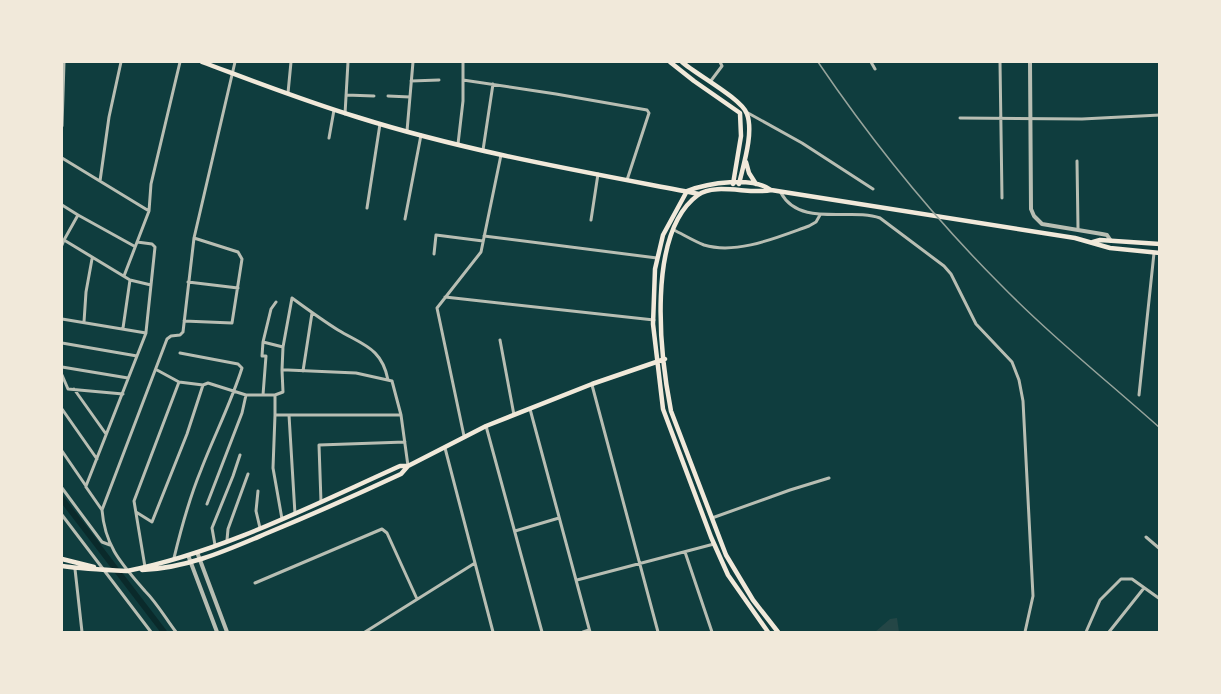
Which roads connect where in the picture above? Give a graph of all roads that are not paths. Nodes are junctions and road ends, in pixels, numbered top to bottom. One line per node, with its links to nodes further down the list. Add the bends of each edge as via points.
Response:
1 (64, 62): 36 (street)
2 (121, 62): 48 (street)
3 (180, 62): 61 (street, via 151,184)
4 (202, 62): 17 (main road)
5 (235, 62): 17 (street)
6 (291, 62): 23 (street)
7 (348, 62): 24 (street)
8 (413, 62): 20 (street)
9 (463, 62): 19 (street)
10 (670, 62): 49 (main road, via 740,112 741,136)
11 (682, 62): 21 (main road)
12 (720, 62): 21 (street, via 722,66)
13 (871, 62): 16 (street)
14 (1000, 62): 32 (street)
15 (1030, 62): 34 (street)
16 (875, 69)
17 (234, 72): 23 (main road); 68 (street)
18 (439, 80): 20 (street)
19 (463, 80): 22 (street); 40 (street)
20 (411, 81): 27 (street)
21 (710, 82): 29 (main road, via 739,102)
22 (494, 84): 41 (street); 47 (street, via 647,110)
23 (288, 95): 28 (main road)
24 (346, 95): 25 (street); 30 (street)
25 (374, 96)
26 (388, 96): 27 (street)
27 (410, 97): 37 (street)
28 (334, 110): 30 (main road); 39 (street)
29 (746, 112): 44 (main road, via 749,123); 52 (street)
30 (345, 114): 35 (main road)
31 (1160, 115): 34 (street)
32 (1000, 117): 33 (street); 34 (street); 58 (street)
33 (960, 118)
34 (1031, 118): 66 (street, via 1031,209 1042,224)
35 (380, 123): 37 (main road); 60 (street)
36 (62, 126)
37 (407, 131): 38 (main road)
38 (422, 134): 40 (main road); 64 (street)
39 (329, 138)
40 (458, 144): 41 (main road)
41 (483, 150): 42 (main road)
42 (501, 154): 46 (main road); 69 (street)
43 (62, 158): 48 (street)
44 (745, 159): 50 (main road); 51 (main road)
45 (1077, 161): 66 (street)
46 (598, 174): 47 (main road); 65 (street)
47 (627, 180): 55 (main road)
48 (100, 181): 61 (street)
49 (733, 182): 50 (main road); 53 (main road); 55 (main road)
50 (740, 183): 51 (main road); 53 (main road)
51 (757, 184): 54 (main road)
52 (873, 189)
53 (735, 190): 54 (main road); 57 (main road)
54 (771, 190): 56 (main road)
55 (687, 191): 57 (main road); 79 (main road, via 663,235)
56 (781, 193): 63 (street, via 791,205); 72 (main road)
57 (699, 194): 67 (main road)
58 (1002, 198)
59 (62, 205): 62 (street)
60 (367, 208)
61 (150, 211): 75 (street)
62 (78, 215): 70 (street); 75 (street)
63 (820, 215): 67 (street, via 809,226 740,246 704,245); 190 (street, via 880,218 934,258 951,274 976,324 1012,362 1023,401 1033,596)
64 (405, 219)
65 (591, 220)
66 (1077, 228): 71 (street, via 1107,235)
67 (674, 230): 100 (main road, via 661,277)
68 (194, 238): 82 (street); 84 (street, via 240,254)
69 (483, 239): 77 (street, via 436,235); 79 (street); 85 (street, via 481,252)
70 (64, 240): 74 (street); 78 (street)
71 (1111, 241): 72 (main road); 73 (main road)
72 (1093, 242): 76 (main road, via 1110,248)
73 (1160, 244)
74 (62, 245)
75 (136, 245): 80 (street); 83 (street, via 156,247)
76 (1157, 252): 118 (street)
77 (434, 254)
78 (93, 258): 80 (street); 91 (street)
79 (657, 258): 89 (main road)
80 (124, 276): 81 (street)
81 (130, 280): 83 (street); 92 (street)
82 (188, 282): 84 (street); 90 (street)
83 (151, 285): 93 (street)
84 (238, 288): 90 (street, via 232,323)
85 (445, 297): 89 (street); 127 (street, via 437,308)
86 (276, 302): 95 (street)
87 (312, 314): 97 (street, via 292,298); 105 (street); 108 (street, via 372,348 385,365)
88 (62, 319): 91 (street)
89 (654, 320): 101 (main road)
90 (184, 321): 103 (street, via 182,334 167,339)
91 (84, 322): 92 (street)
92 (123, 328): 93 (street)
93 (146, 333): 99 (street)
94 (500, 340): 124 (street)
95 (262, 342): 97 (street); 116 (street, via 262,356 266,356)
96 (62, 343): 99 (street)
97 (283, 347): 104 (street)
98 (180, 353): 113 (street, via 241,364)
99 (137, 356): 107 (street)
100 (665, 359): 101 (main road); 146 (main road, via 671,411)
101 (656, 360): 110 (main road); 152 (main road, via 663,409)
102 (62, 367): 107 (street)
103 (156, 370): 109 (street); 141 (street)
104 (282, 370): 105 (street); 117 (street, via 283,392)
105 (303, 370): 108 (street, via 356,373)
106 (62, 375): 112 (street, via 68,389)
107 (129, 378): 114 (street)
108 (388, 380): 123 (street, via 392,381)
109 (179, 382): 111 (street); 142 (street, via 134,501)
110 (592, 384): 120 (main road); 164 (street)
111 (203, 385): 113 (street); 142 (street, via 152,522)
112 (74, 389): 114 (street); 126 (street)
113 (235, 391): 115 (street); 160 (street, via 201,470)
114 (123, 394): 126 (street)
115 (246, 395): 116 (street); 140 (street)
116 (263, 395): 117 (street)
117 (275, 395): 122 (street)
118 (1139, 395)
119 (62, 409): 132 (street)
120 (530, 409): 124 (main road); 145 (street)
121 (289, 415): 122 (street); 123 (street); 143 (street)
122 (275, 416): 147 (street, via 273,468)
123 (401, 416): 128 (street)
124 (514, 416): 125 (main road)
125 (486, 426): 127 (main road); 149 (street)
126 (107, 435): 132 (street)
127 (464, 436): 129 (main road)
128 (405, 442): 133 (street); 139 (street, via 319,445)
129 (446, 448): 133 (main road); 162 (street)
130 (62, 451): 136 (street)
131 (240, 455): 154 (street, via 212,528)
132 (98, 459): 136 (street)
133 (408, 466): 139 (main road, via 400,466); 161 (main road, via 401,474)
134 (248, 474): 151 (street)
135 (829, 478): 146 (street)
136 (86, 486): 141 (street)
137 (62, 488): 153 (street, via 102,542)
138 (258, 491): 148 (street, via 256,512)
139 (321, 502): 143 (main road)
140 (207, 504)
141 (102, 510): 153 (street)
142 (136, 512): 167 (street)
143 (295, 514): 147 (main road)
144 (62, 515): 169 (street)
145 (559, 518): 149 (street); 171 (street)
146 (711, 518): 189 (main road, via 726,555)
147 (282, 519): 148 (main road)
148 (260, 528): 151 (main road)
149 (515, 531): 184 (street)
150 (1146, 537): 155 (street)
151 (227, 540): 154 (main road)
152 (714, 544): 157 (street); 188 (main road, via 738,591)
153 (111, 545): 170 (street)
154 (215, 545): 156 (main road)
155 (1160, 549)
156 (198, 552): 158 (main road); 161 (street)
157 (685, 552): 164 (street); 187 (street)
158 (188, 555): 160 (main road); 163 (street)
159 (62, 559): 166 (main road)
160 (173, 560): 167 (main road)
161 (201, 561): 163 (main road); 181 (street)
162 (475, 563): 174 (street); 183 (street)
163 (191, 564): 170 (main road); 180 (street)
164 (640, 564): 171 (street); 186 (street)
165 (62, 566): 168 (main road)
166 (94, 567): 168 (main road); 169 (main road)
167 (146, 567): 170 (main road)
168 (75, 568): 177 (street)
169 (103, 569): 170 (main road); 178 (street)
170 (127, 571): 179 (street)
171 (576, 580): 176 (street)
172 (255, 583): 174 (street, via 382,529)
173 (1144, 588): 175 (street); 191 (street, via 1132,579 1116,582 1100,600); 192 (street)
174 (417, 599): 182 (street)
175 (1160, 599)
176 (590, 631): 185 (street)
177 (82, 633)
178 (151, 633)
179 (176, 633)
180 (217, 633)
181 (227, 633)
182 (365, 633)
183 (493, 633)
184 (542, 633)
185 (583, 633)
186 (658, 633)
187 (712, 633)
188 (768, 633)
189 (778, 633)
190 (1025, 633)
191 (1086, 633)
192 (1109, 633)

